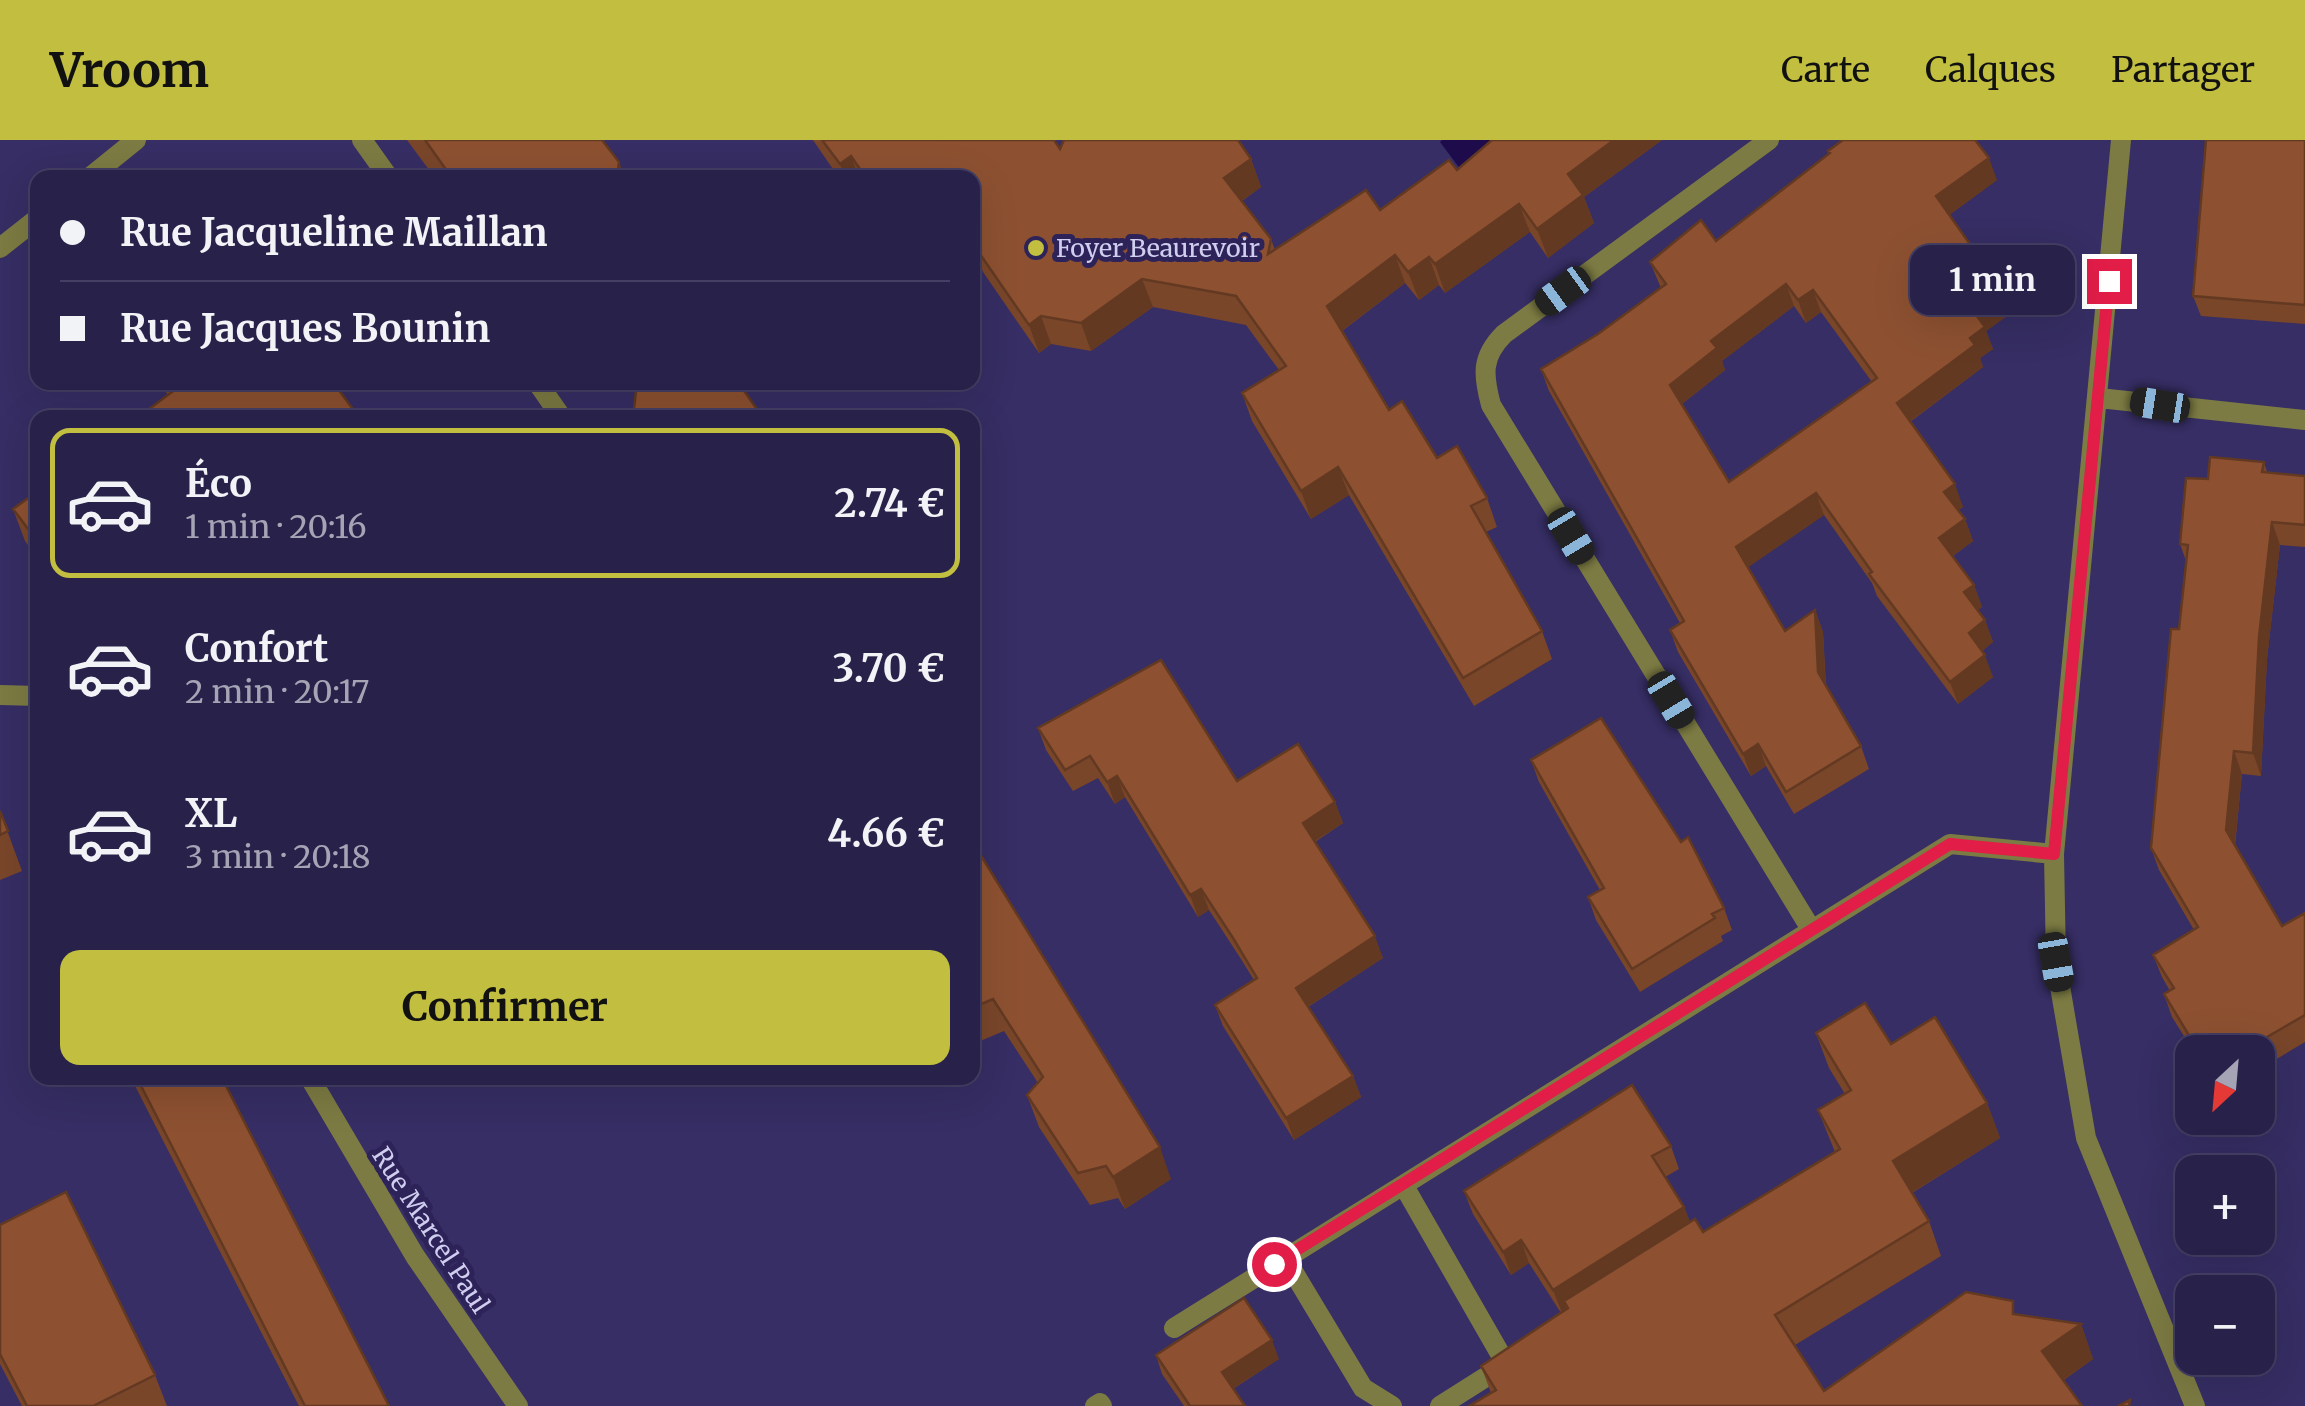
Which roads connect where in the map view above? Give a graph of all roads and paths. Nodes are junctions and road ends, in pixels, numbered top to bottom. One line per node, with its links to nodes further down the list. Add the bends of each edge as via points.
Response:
1 (136, 140): 5 (street)
2 (362, 140): 6 (street)
3 (1769, 140): 14 (street, via 1504,334 1483,366 1491,405)
4 (2121, 140): 9 (street)
5 (99, 170)
6 (383, 170)
7 (30, 224): 8 (street)
8 (0, 248)
9 (2099, 398): 10 (street); 13 (street)
10 (2305, 420)
11 (0, 695): 12 (street)
12 (30, 696)
13 (2054, 854): 14 (street, via 1950,844); 22 (street, via 2056,962 2086,1138)
14 (1811, 929): 16 (street)
15 (314, 1085): 19 (street, Rue Marcel Paul, via 415,1256)
16 (1404, 1186): 17 (street); 21 (street, via 1514,1359)
17 (1285, 1258): 18 (street); 20 (street, via 1363,1388)
18 (1174, 1328)
19 (518, 1406)
20 (1392, 1406)
21 (1440, 1406)
22 (2195, 1406)

